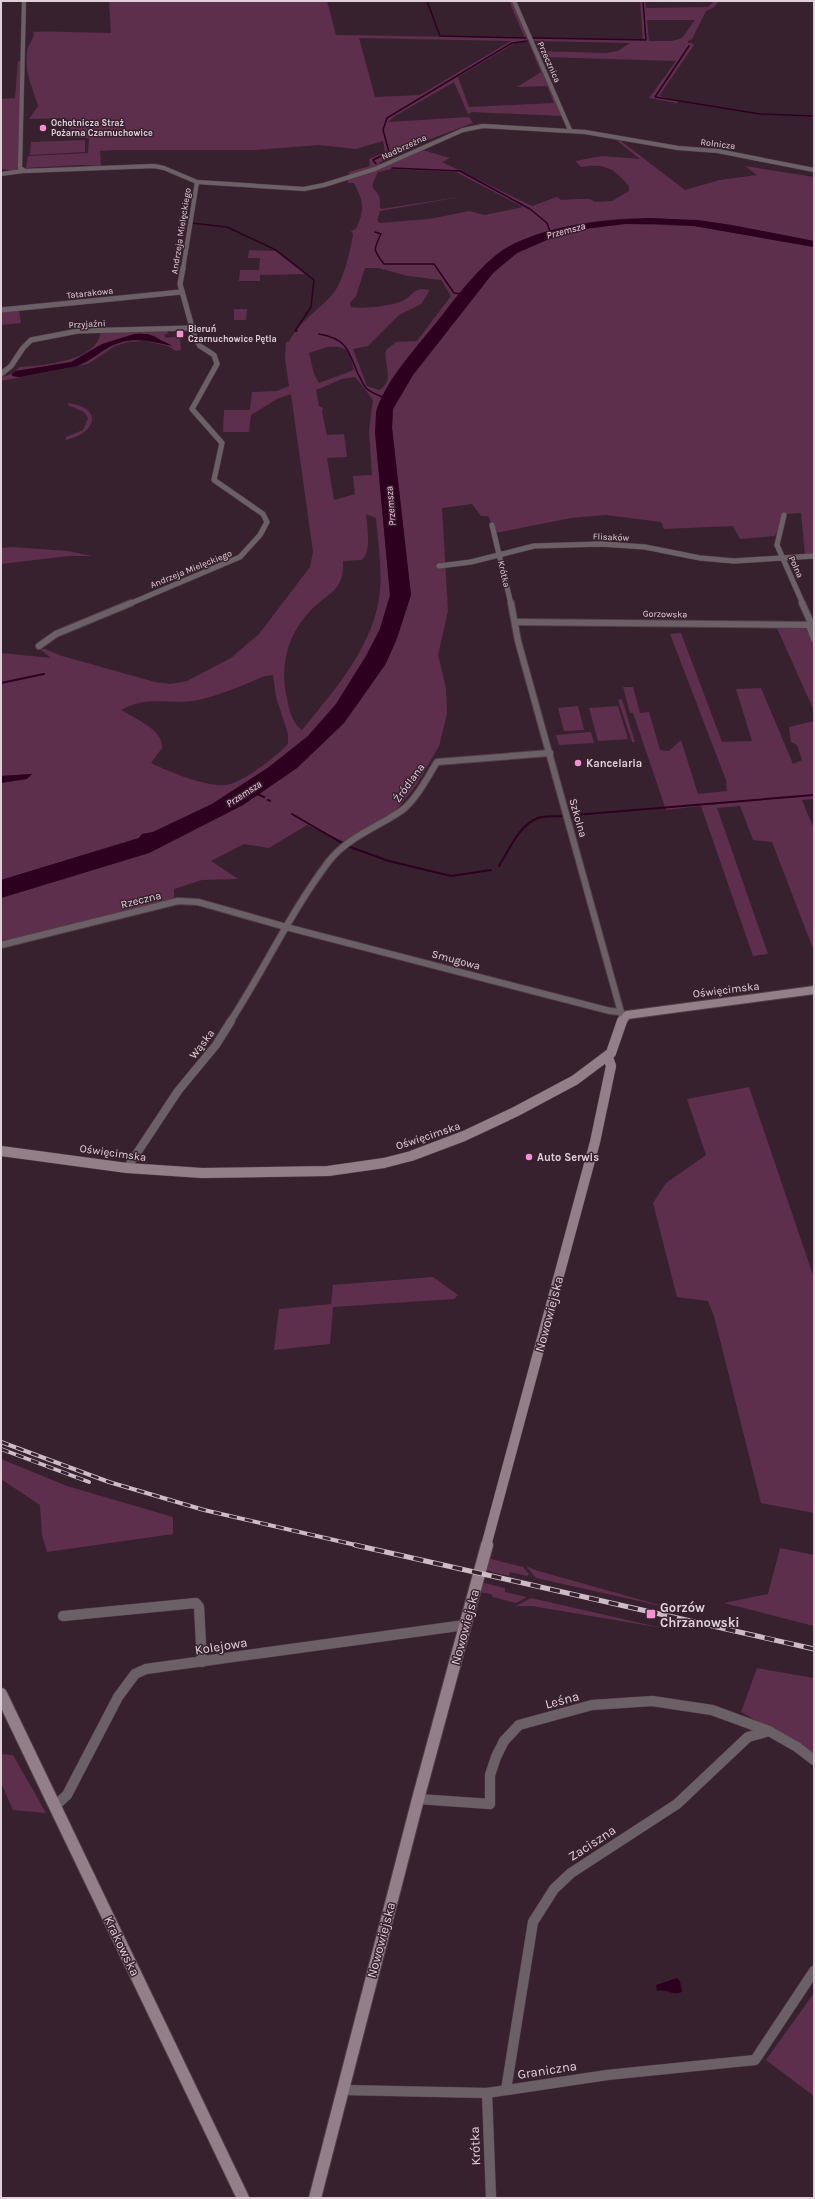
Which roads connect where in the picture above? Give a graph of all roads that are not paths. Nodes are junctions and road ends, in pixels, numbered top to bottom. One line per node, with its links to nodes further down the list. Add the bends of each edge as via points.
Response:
1 (24, 1): 6 (street, via 20,168)
2 (514, 1): 3 (street, Przecznica)
3 (570, 130): 4 (street, Nadbrzeżna); 8 (street, Nadbrzeżna, via 470,127 420,147 375,170 305,189 283,190)
4 (619, 138): 5 (street, Rolnicza, via 678,148 718,151)
5 (814, 170)
6 (23, 171): 7 (street, Andrzeja Mielęckiego); 8 (street, Andrzeja Mielęckiego, via 154,166)
7 (1, 174)
8 (197, 182): 9 (street, Andrzeja Mielęckiego, via 183,264)
9 (181, 292): 10 (street, Tatarakowa); 11 (street, Andrzeja Mielęckiego)
10 (1, 310)
11 (192, 328): 12 (street, Przyjaźni, via 78,331 31,340 14,366); 22 (street, Andrzeja Mielęckiego, via 200,346 214,355 217,364 192,409 222,443 214,480 262,514 267,525 248,552 240,557 56,634)
12 (1, 374)
13 (784, 515): 17 (street, Polna, via 777,542)
14 (492, 525): 15 (street, Krótka)
15 (500, 556): 17 (street, Flisaków, via 534,546 602,544 645,547 700,558 727,560); 18 (street, Flisaków); 19 (street, Krótka)
16 (814, 556): 17 (street, Flisaków)
17 (782, 557): 20 (street, Polna)
18 (439, 566)
19 (516, 622): 20 (street, Gorzowska); 23 (street, Szkolna, via 518,641)
20 (811, 625): 21 (street, Polna)
21 (814, 639)
22 (39, 646)
23 (550, 752): 24 (street, Źródlana, via 437,762 422,786 402,810 344,845 329,861); 27 (street, Szkolna)
24 (286, 927): 25 (street, Rzeczna, via 198,902 178,901); 27 (street, Smugowa); 30 (street, Wąska, via 216,1045 178,1091)
25 (1, 945)
26 (814, 990): 27 (street, Oświęcimska)
27 (622, 1015): 28 (street, Oświęcimska, via 616,1044)
28 (608, 1057): 30 (street, Oświęcimska, via 563,1087 492,1125 414,1155 380,1163 347,1170 296,1172 168,1172); 32 (street, Nowowiejska, via 612,1066 595,1142)
29 (1, 1151): 30 (street, Oświęcimska, via 36,1153)
30 (127, 1168)
31 (63, 1616): 33 (street, via 196,1603 200,1607)
32 (465, 1625): 33 (street, Kolejowa, via 306,1645); 37 (street, Nowowiejska)
33 (202, 1662): 38 (street, Kolejowa, via 146,1669 135,1674 118,1696 67,1795)
34 (1, 1694): 38 (street, Krakowska)
35 (769, 1731): 36 (street); 37 (street, Leśna, via 712,1710 652,1701 592,1705 519,1725 504,1741 496,1757 490,1775 490,1804); 41 (street, Zaciszna, via 748,1737 677,1804 571,1873 554,1889 533,1922)
36 (814, 1760)
37 (418, 1800): 40 (street, Nowowiejska)
38 (55, 1806): 43 (street, Krakowska)
39 (814, 1971): 41 (street, Graniczna, via 755,2060 607,2075)
40 (343, 2090): 42 (street, Graniczna); 44 (street, Nowowiejska)
41 (506, 2090): 42 (street, Graniczna)
42 (487, 2093): 45 (street, Krótka)
43 (243, 2198)
44 (315, 2198)
45 (491, 2198)

